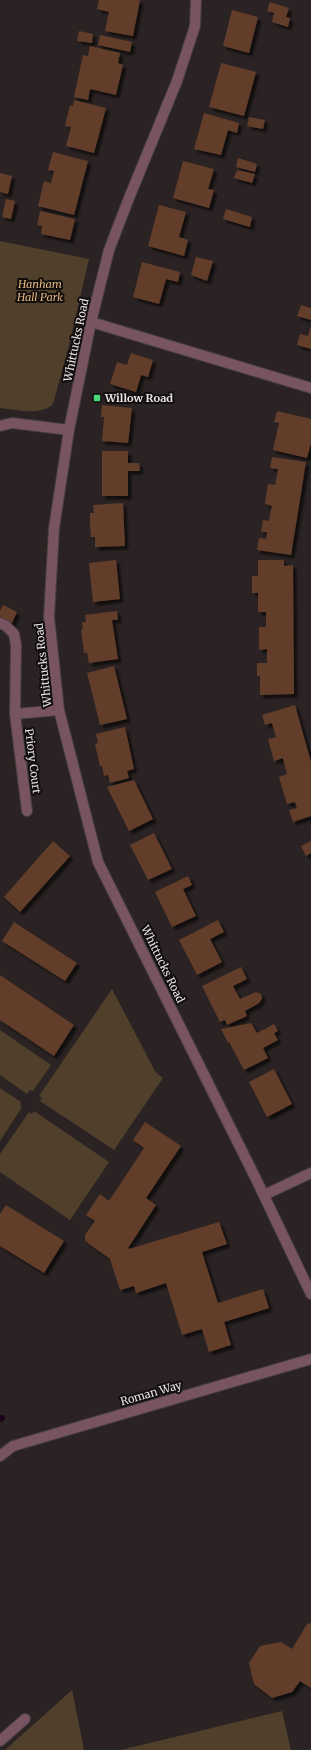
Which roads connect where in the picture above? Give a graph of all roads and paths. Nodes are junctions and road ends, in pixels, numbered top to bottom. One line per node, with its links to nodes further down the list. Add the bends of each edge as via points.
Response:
1 (196, 0): 2 (street, Whittucks Road, via 195,26 177,81 109,250)
2 (91, 322): 3 (street); 5 (street, Whittucks Road)
3 (311, 388)
4 (0, 426): 5 (street, via 12,423)
5 (69, 430): 7 (street, Whittucks Road, via 54,528 49,618)
6 (0, 623): 8 (street, Priory Court, via 14,634 16,645)
7 (59, 710): 8 (street, Priory Court); 11 (street, Whittucks Road, via 98,862)
8 (15, 714): 9 (street, Priory Court)
9 (27, 811)
10 (311, 1173): 11 (street)
11 (264, 1196): 12 (street, Whittucks Road)
12 (311, 1294)
13 (311, 1359): 14 (street, Roman Way, via 13,1446)
14 (0, 1456)
15 (25, 1719): 16 (street)
16 (0, 1741)

